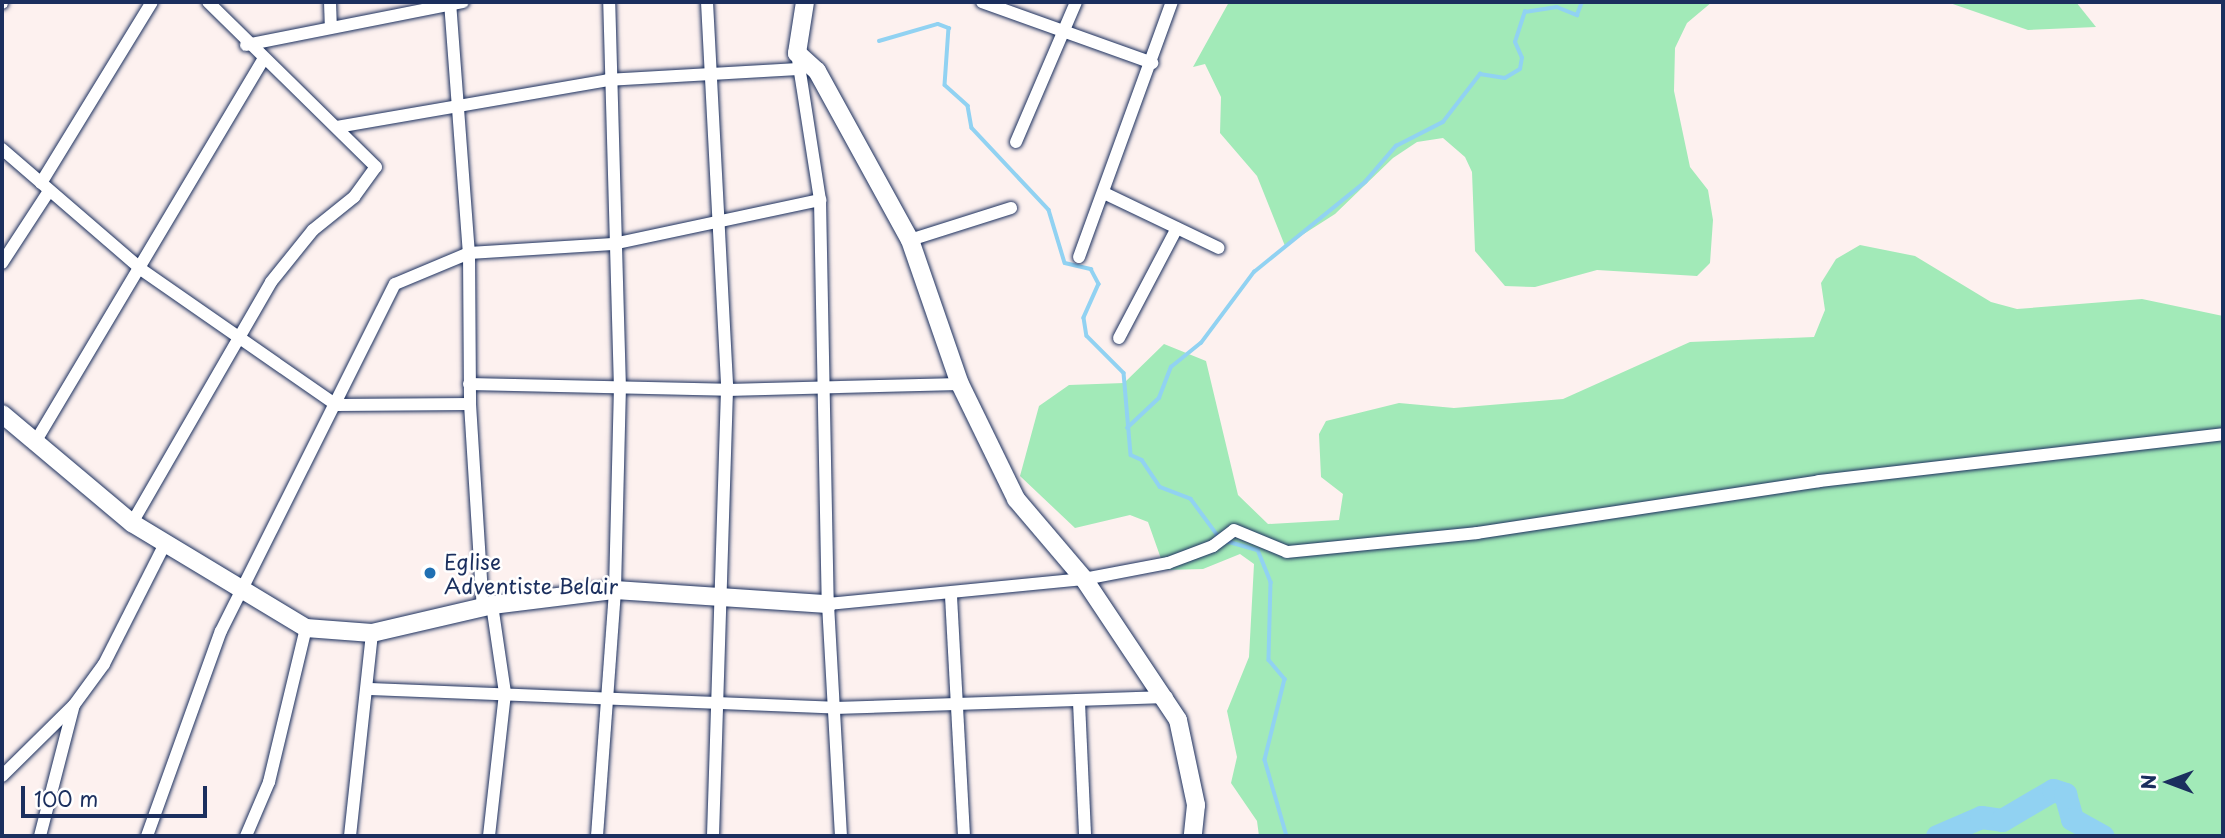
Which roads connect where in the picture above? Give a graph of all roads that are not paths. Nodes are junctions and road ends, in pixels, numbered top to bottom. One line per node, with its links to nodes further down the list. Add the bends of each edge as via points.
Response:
1 (152, 2): 23 (street)
2 (208, 2): 13 (street)
3 (330, 2): 11 (street)
4 (455, 2): 11 (street); 19 (street)
5 (609, 2): 18 (street)
6 (707, 2): 17 (street)
7 (805, 2): 15 (street)
8 (982, 2): 12 (street)
9 (1076, 2): 12 (street)
10 (1172, 2): 16 (street)
11 (331, 27): 13 (street)
12 (1064, 31): 16 (street); 21 (street)
13 (246, 45): 14 (street)
14 (262, 61): 20 (street); 35 (street)
15 (797, 61): 17 (street); 25 (street); 29 (street, via 817,71)
16 (1152, 63): 24 (street)
17 (708, 76): 18 (street); 27 (street)
18 (608, 80): 19 (street); 30 (street)
19 (458, 106): 20 (street); 32 (street)
20 (337, 127): 36 (street, via 376,167 354,197 313,230 279,272)
21 (1016, 142)
22 (2, 149): 23 (street)
23 (45, 187): 34 (street); 35 (street)
24 (1104, 193): 28 (street); 33 (street)
25 (820, 200): 27 (street); 40 (street)
26 (1011, 208): 29 (street)
27 (718, 225): 30 (street); 42 (street)
28 (1177, 228): 31 (street); 37 (street)
29 (911, 240): 39 (street)
30 (613, 244): 32 (street); 41 (street)
31 (1219, 248)
32 (469, 253): 38 (street); 44 (street, via 414,272 395,284)
33 (1079, 257)
34 (2, 263)
35 (142, 270): 36 (street); 47 (street)
36 (242, 335): 44 (street); 48 (street)
37 (1119, 338)
38 (469, 384): 41 (street); 43 (street)
39 (960, 384): 40 (street); 50 (street, via 1016,499)
40 (826, 388): 42 (street); 55 (street)
41 (620, 389): 42 (street); 51 (street)
42 (727, 390): 53 (street)
43 (470, 404): 44 (street); 56 (street)
44 (336, 405): 52 (street)
45 (2, 415): 47 (street)
46 (2223, 434): 50 (street, via 1819,481 1477,533 1287,552 1234,530 1213,546 1168,563)
47 (33, 444): 48 (street)
48 (132, 523): 49 (street)
49 (165, 544): 52 (street); 65 (street, via 104,664)
50 (1084, 579): 54 (street); 61 (street)
51 (615, 590): 53 (street); 56 (street); 62 (street)
52 (240, 592): 57 (street); 70 (street)
53 (722, 595): 55 (street); 66 (street)
54 (951, 596): 55 (street); 63 (street)
55 (828, 604): 67 (street)
56 (487, 606): 58 (street); 60 (street)
57 (306, 628): 58 (street); 71 (street, via 269,782)
58 (372, 633): 59 (street)
59 (370, 689): 60 (street); 72 (street)
60 (505, 692): 62 (street); 73 (street)
61 (1167, 697): 64 (street); 79 (street, via 1188,756 1196,804)
62 (607, 700): 66 (street); 74 (street)
63 (956, 702): 64 (street); 67 (street); 77 (street)
64 (1079, 702): 78 (street)
65 (74, 705): 68 (street); 69 (street)
66 (717, 705): 67 (street); 75 (street)
67 (834, 708): 76 (street)
68 (2, 776)
69 (40, 836)
70 (147, 836)
71 (246, 836)
72 (350, 836)
73 (489, 836)
74 (597, 836)
75 (713, 836)
76 (841, 836)
77 (964, 836)
78 (1085, 836)
79 (1193, 836)

